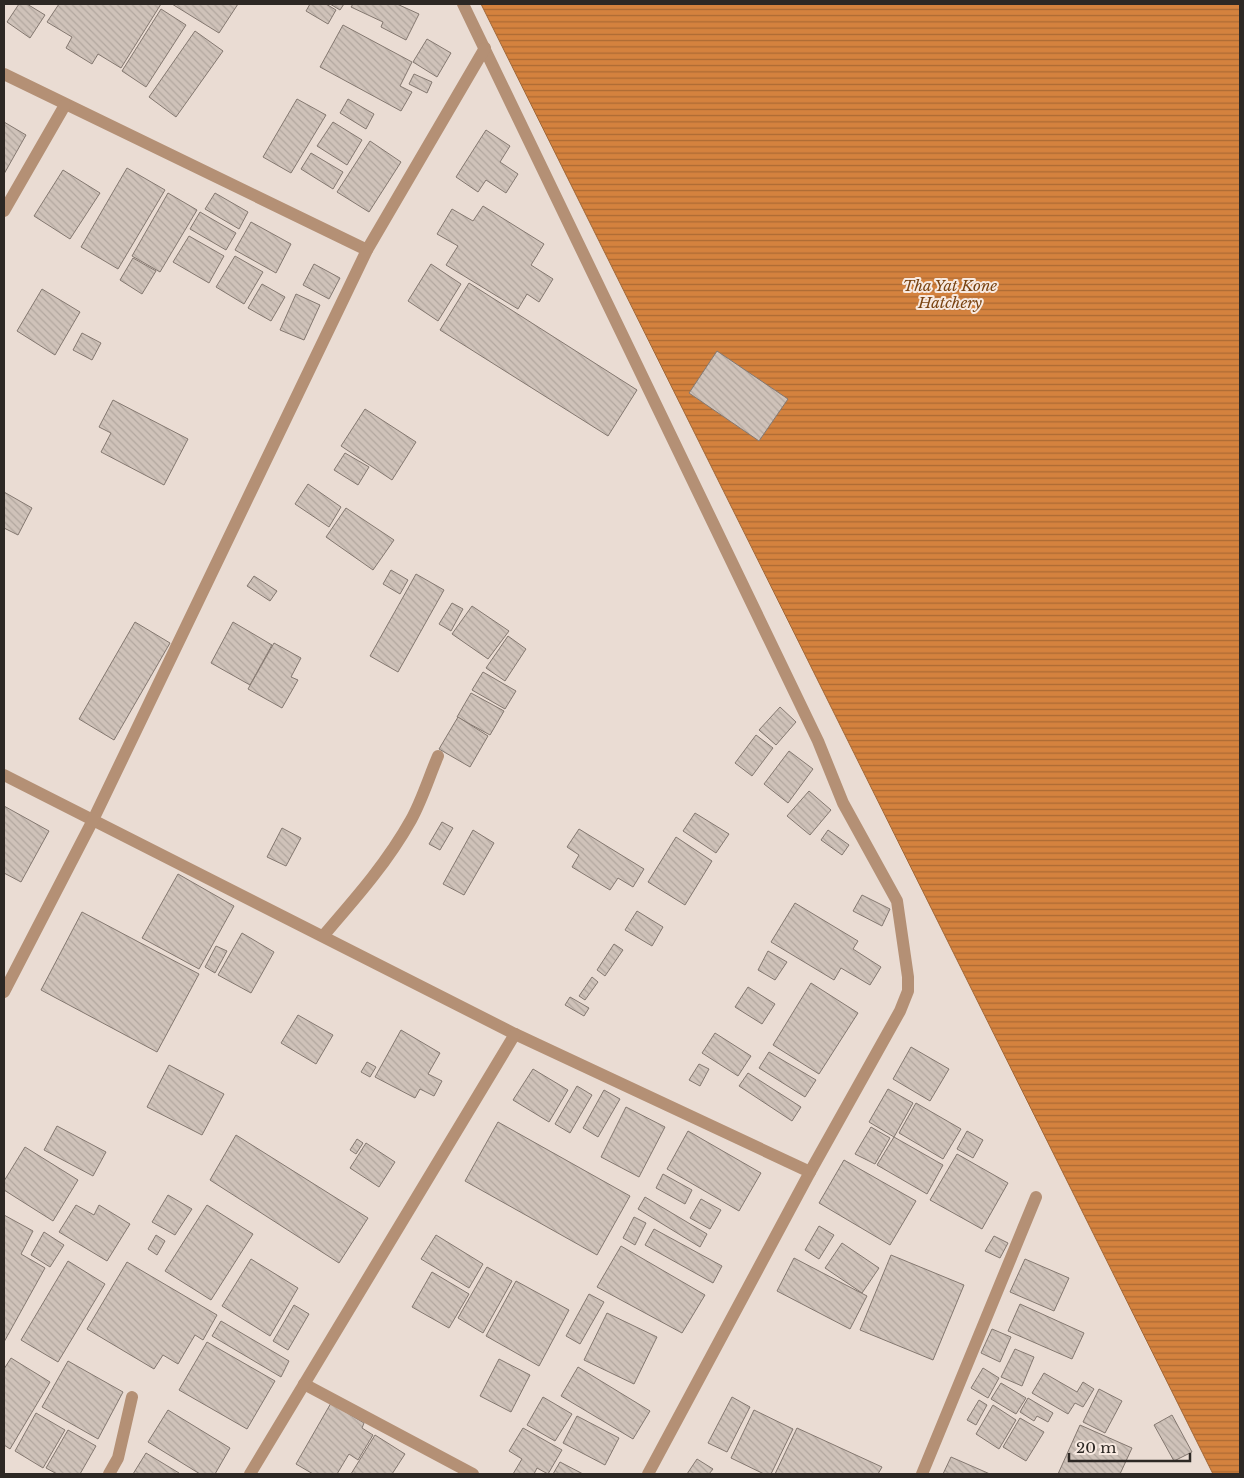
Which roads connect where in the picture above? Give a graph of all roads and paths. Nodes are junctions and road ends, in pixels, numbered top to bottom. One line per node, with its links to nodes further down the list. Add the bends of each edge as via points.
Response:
1 (463, 4): 2 (street)
2 (485, 48): 6 (street); 13 (street, via 814,732 843,803 897,900 908,991)
3 (4, 74): 4 (street)
4 (64, 105): 5 (street); 6 (street)
5 (4, 211)
6 (367, 250): 9 (street)
7 (438, 756): 10 (street, via 411,818 390,852)
8 (4, 775): 9 (street)
9 (93, 820): 10 (street); 11 (street)
10 (323, 936): 12 (street)
11 (4, 992)
12 (515, 1034): 13 (street); 15 (street)
13 (810, 1172): 20 (street)
14 (1036, 1197): 21 (street)
15 (304, 1384): 18 (street); 19 (street)
16 (132, 1397): 17 (street, via 118,1458)
17 (109, 1474)
18 (250, 1474)
19 (473, 1474)
20 (648, 1474)
21 (922, 1474)

